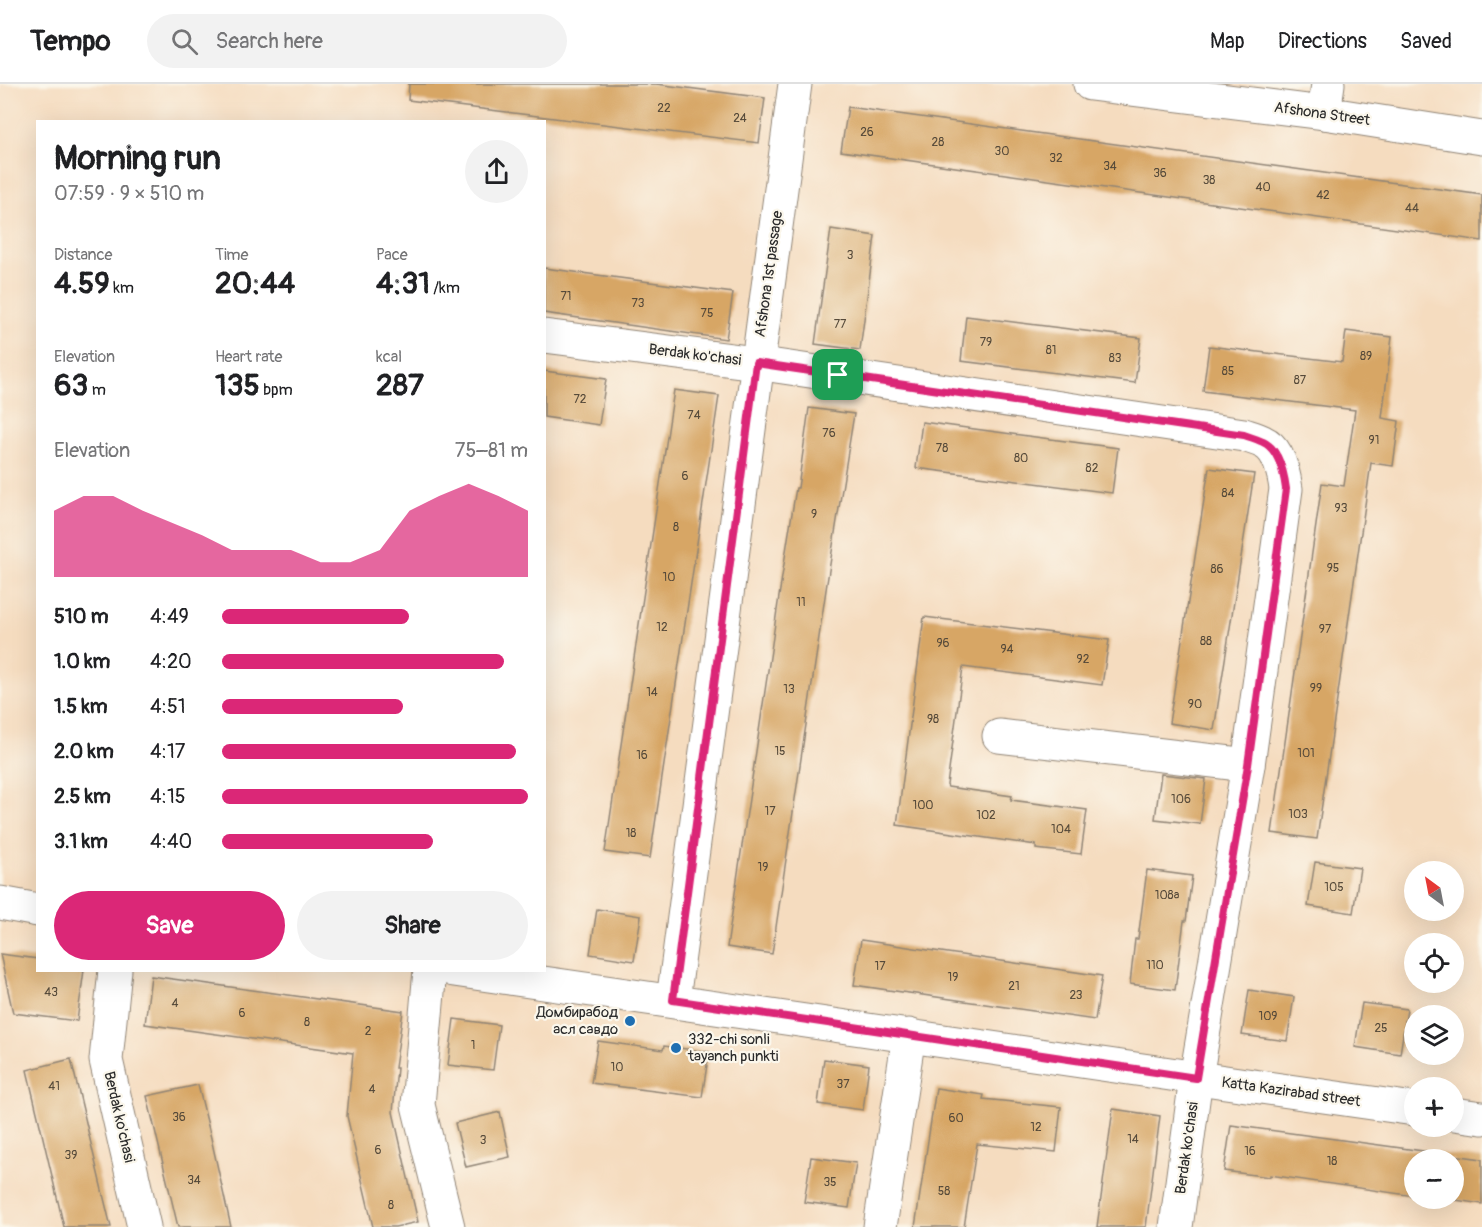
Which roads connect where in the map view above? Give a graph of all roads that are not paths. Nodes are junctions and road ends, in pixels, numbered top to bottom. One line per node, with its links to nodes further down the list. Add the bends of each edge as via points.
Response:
1 (795, 84): 6 (street, Afshona 1st passage)
2 (1090, 84): 3 (street, Afshona Street)
3 (1326, 99): 4 (street, Afshona Street)
4 (1482, 138)
5 (546, 336): 6 (street, Berdak ko'chasi)
6 (756, 363): 8 (street, Berdak ko'chasi, via 1244,435 1266,442 1284,473 1286,489); 14 (street, Afshona 1st passage)
7 (999, 736): 8 (street)
8 (1248, 765): 16 (street, Berdak ko'chasi)
9 (0, 903): 10 (street)
10 (36, 910)
11 (116, 972): 20 (street, Berdak ko'chasi, via 106,1060)
12 (430, 972): 21 (street, via 418,1105)
13 (469, 972): 14 (street, Katta Kazirabad street)
14 (673, 1000): 15 (street, Katta Kazirabad street)
15 (909, 1035): 16 (street, Katta Kazirabad street); 22 (street)
16 (1196, 1078): 17 (street, Katta Kazirabad street); 23 (street, Berdak ko'chasi)
17 (1404, 1108)
18 (1464, 1115): 19 (street)
19 (1482, 1118)
20 (144, 1227)
21 (448, 1227)
22 (880, 1227)
23 (1176, 1227)

